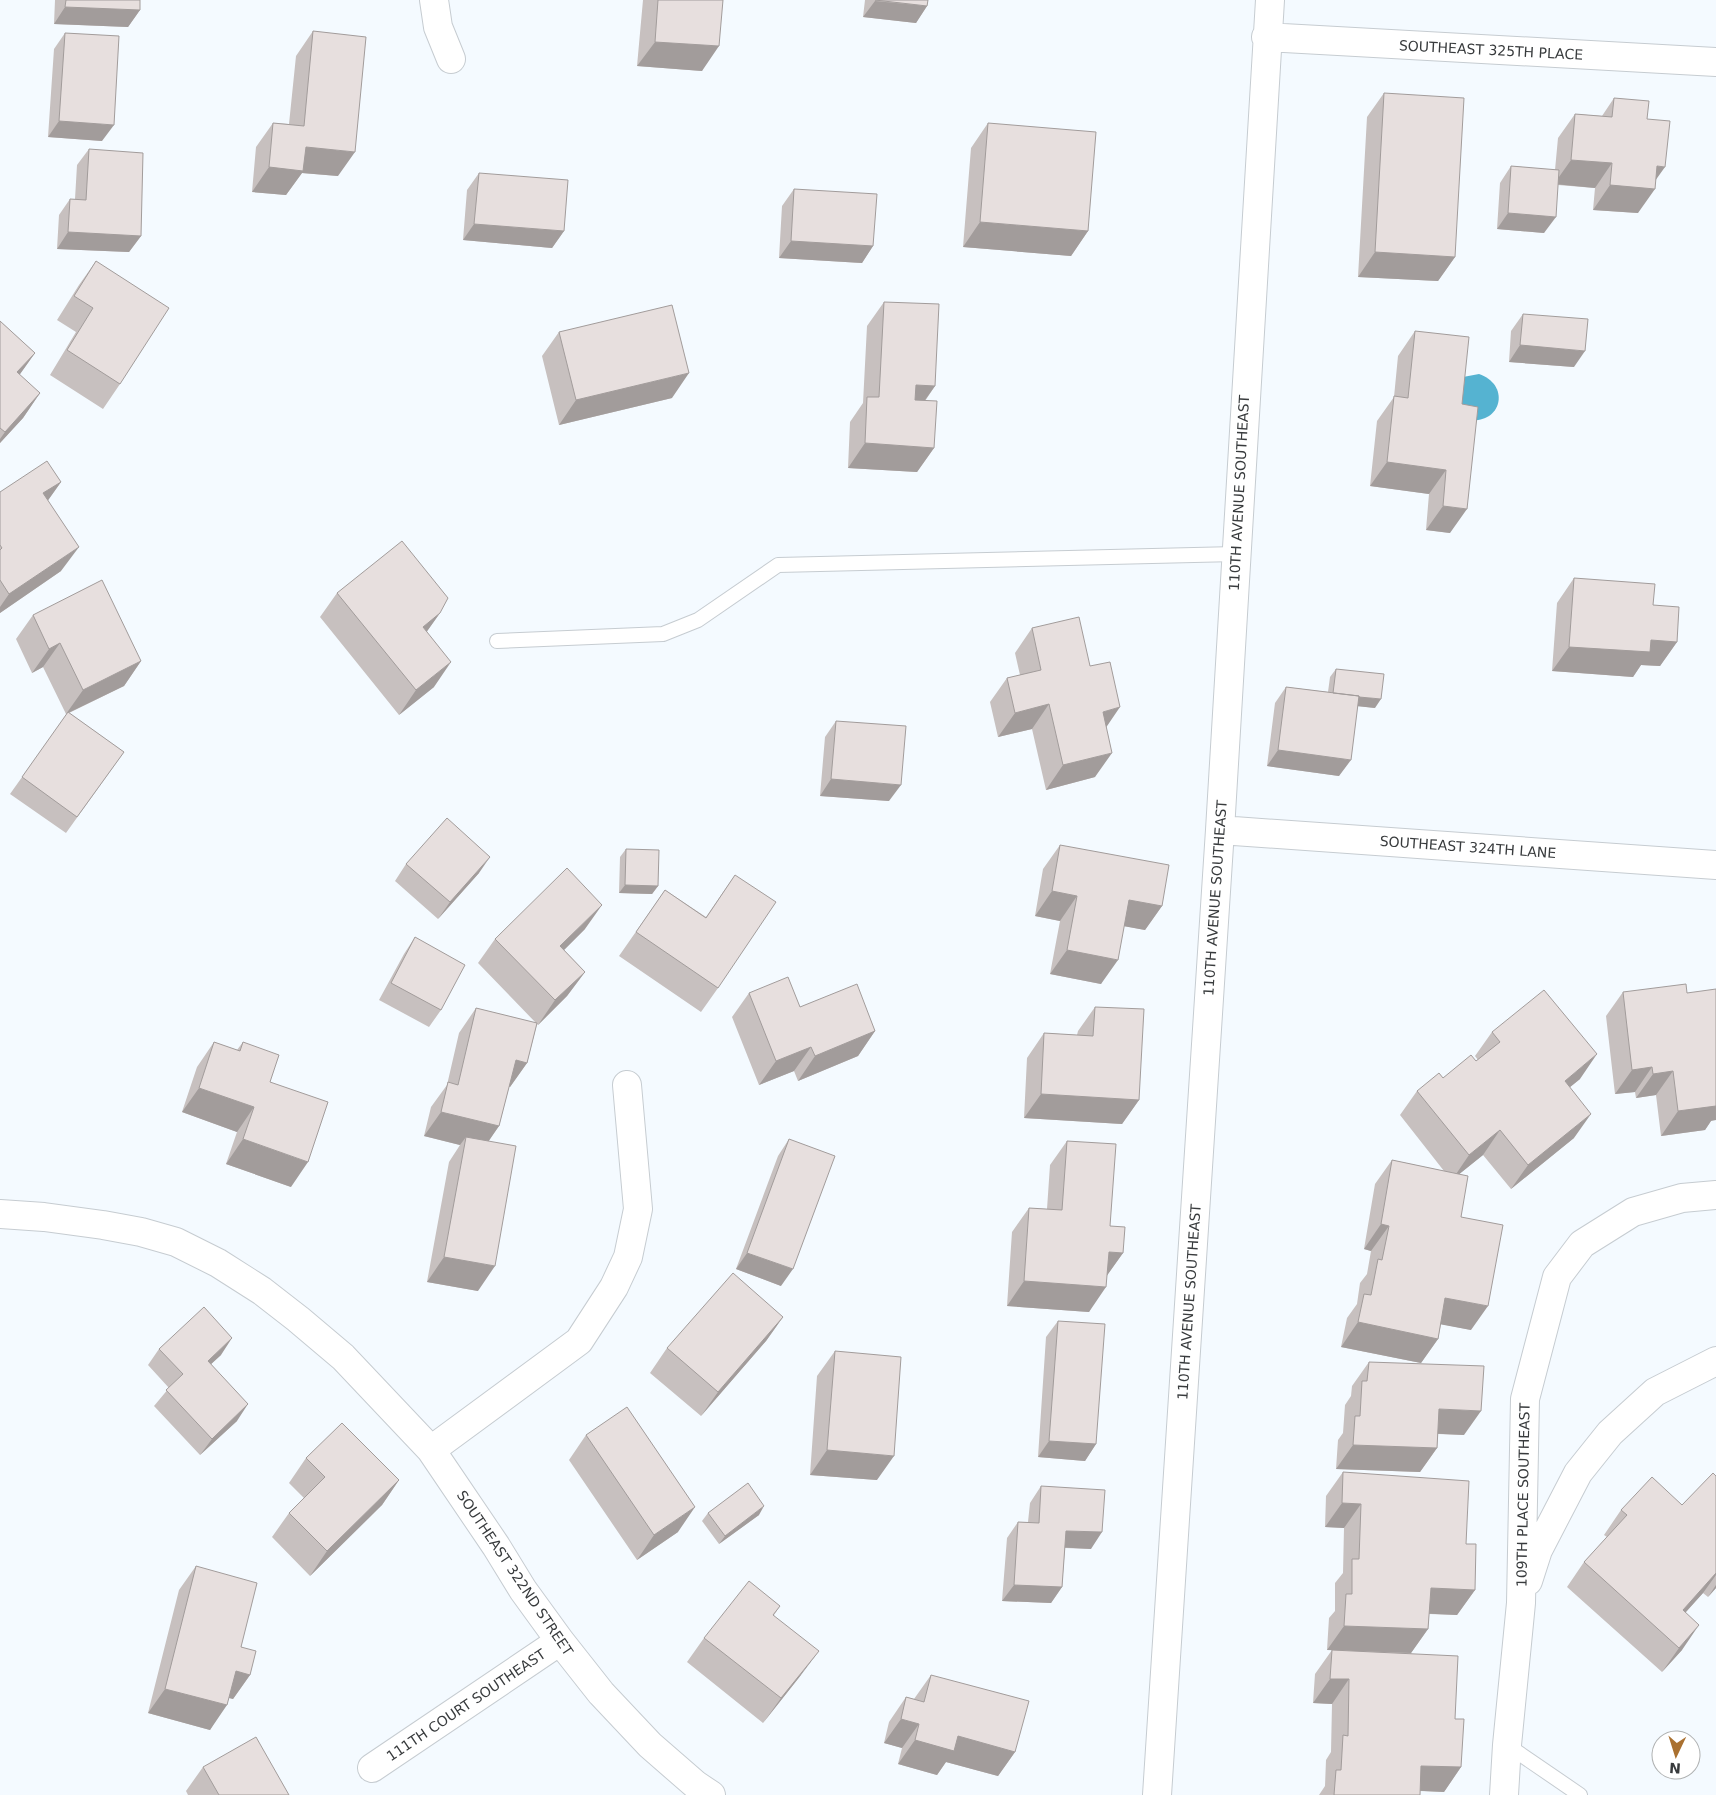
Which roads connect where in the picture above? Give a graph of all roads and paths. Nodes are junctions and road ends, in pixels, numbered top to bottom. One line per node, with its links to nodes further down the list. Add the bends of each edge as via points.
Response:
1 (434, 0): 4 (street, via 438,27)
2 (1270, 0): 3 (street, 110TH AVENUE SOUTHEAST)
3 (1266, 37): 5 (street, SOUTHEAST 325TH PLACE); 6 (street, 110TH AVENUE SOUTHEAST)
4 (451, 59)
5 (1716, 62)
6 (1236, 554): 7 (lane, via 778,565 698,620 663,634); 8 (street, 110TH AVENUE SOUTHEAST)
7 (497, 641)
8 (1220, 830): 9 (street, SOUTHEAST 324TH LANE); 20 (street, 110TH AVENUE SOUTHEAST)
9 (1716, 865)
10 (627, 1085): 14 (street, via 638,1209 628,1258 614,1287 579,1341)
11 (1716, 1195): 15 (street, 109TH PLACE SOUTHEAST, via 1682,1198 1633,1212 1582,1244 1557,1277 1525,1398)
12 (0, 1214): 14 (street, SOUTHEAST 322ND STREET, via 44,1217 141,1232 176,1242 218,1263 262,1291 343,1357)
13 (1716, 1361): 15 (street, 109TH PLACE SOUTHEAST, via 1655,1392 1610,1433 1578,1473 1538,1550)
14 (431, 1450): 16 (street, SOUTHEAST 322ND STREET)
15 (1520, 1603): 17 (street, 109TH PLACE SOUTHEAST)
16 (560, 1641): 18 (street, 111TH COURT SOUTHEAST); 19 (street, SOUTHEAST 322ND STREET, via 601,1693 650,1744)
17 (1507, 1745): 21 (street, 109TH PLACE SOUTHEAST); 22 (lane)
18 (372, 1768)
19 (711, 1795)
20 (1157, 1795)
21 (1504, 1795)
22 (1580, 1795)

